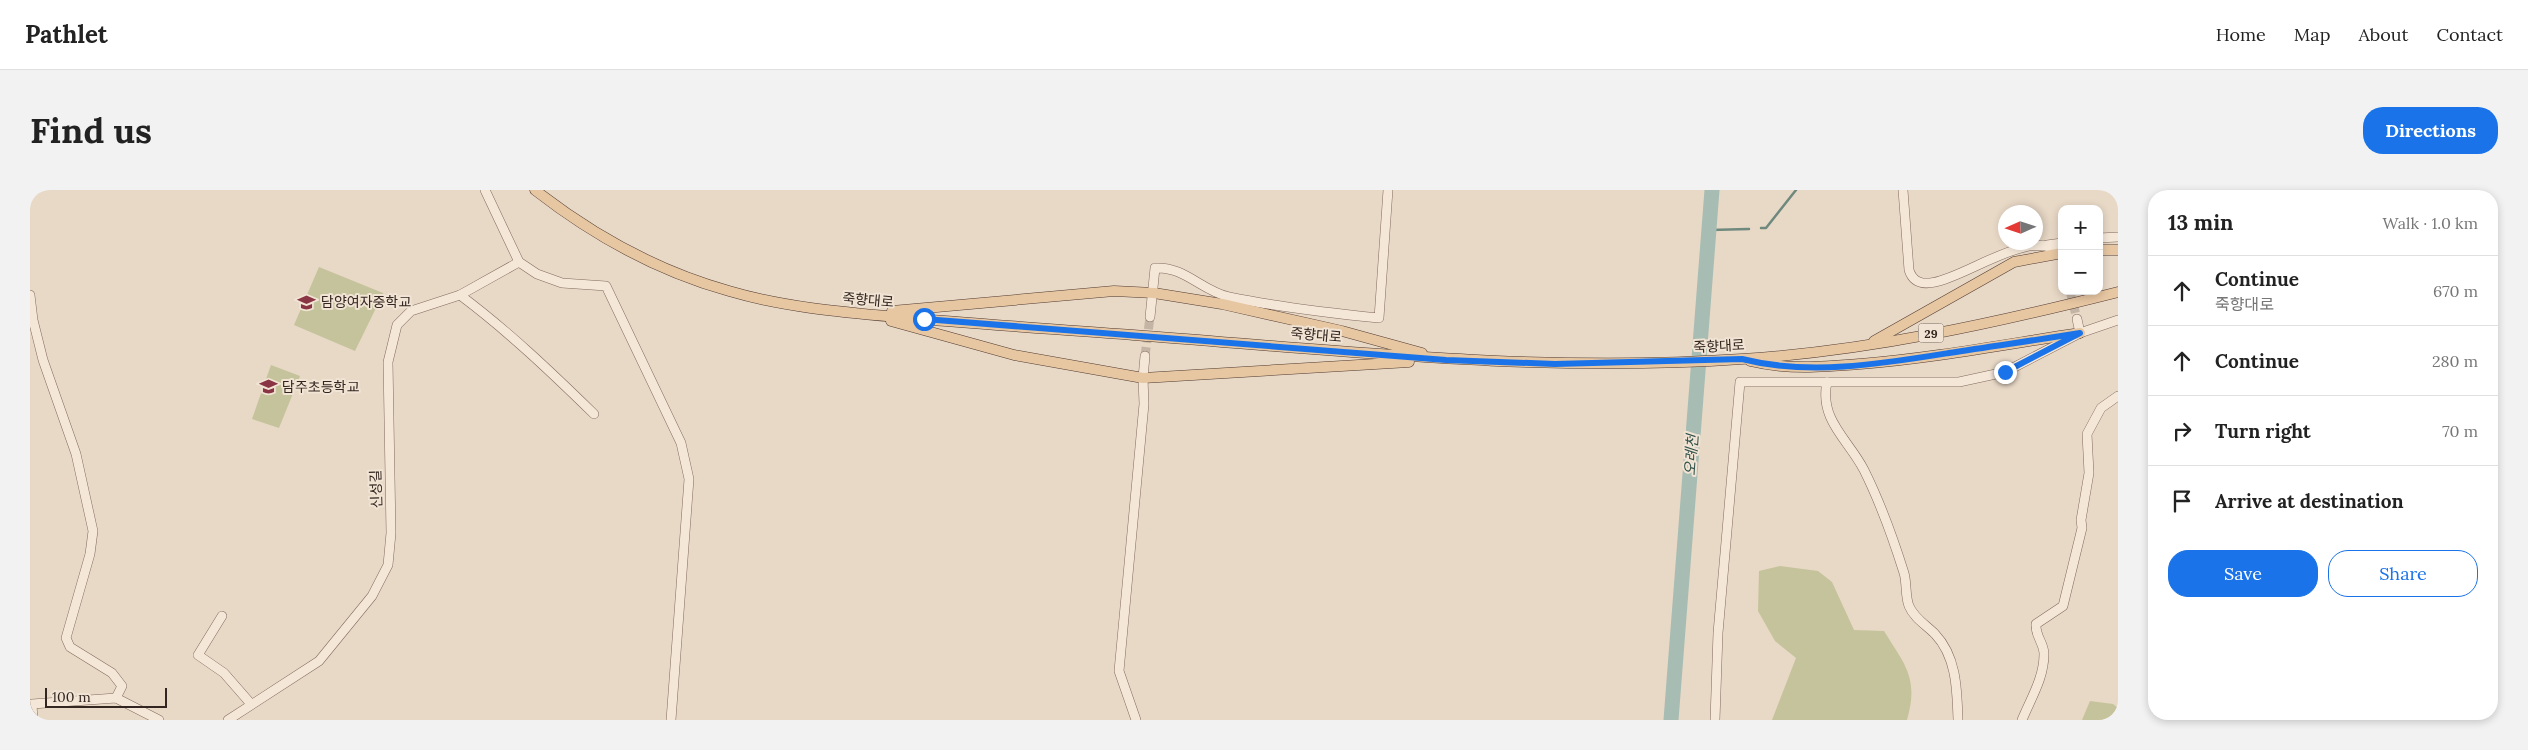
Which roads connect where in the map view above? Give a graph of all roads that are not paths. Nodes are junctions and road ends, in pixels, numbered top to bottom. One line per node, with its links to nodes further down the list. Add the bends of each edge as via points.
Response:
1 (485, 190): 13 (street)
2 (535, 190): 18 (main road, 죽향대로 / 29, via 612,244 686,277 773,302)
3 (1388, 190): 15 (street, via 1379,318 1228,297 1169,268 1155,268)
4 (1903, 190): 8 (street, via 1909,270 1914,280 1922,284 1938,282 2014,250)
5 (2118, 237): 6 (street)
6 (2103, 238)
7 (2058, 244): 8 (street)
8 (2047, 245): 11 (street)
9 (2103, 250): 10 (main road)
10 (2118, 250)
11 (2058, 251)
12 (2058, 254): 23 (main road, via 2014,262)
13 (519, 262): 17 (street, 신성길); 37 (street, via 537,274 562,283 606,286 681,443 690,479)
14 (2118, 292): 23 (main road, 죽향대로 / 29, via 1995,321)
15 (1154, 293): 18 (main road, via 1114,291); 19 (street); 26 (main road, via 1222,304 1333,329)
16 (30, 295): 32 (street, via 43,360 76,454 93,531 90,554 66,638 70,647 112,673 122,686)
17 (460, 295): 30 (street, via 540,361); 33 (street, 신성길, via 411,312 397,325 392,340 387,406 391,553 382,581 319,661)
18 (866, 314): 26 (main road, 죽향대로 / 29); 27 (main road, via 1014,355)
19 (1150, 317)
20 (2077, 319): 22 (street)
21 (2118, 320): 22 (street)
22 (2080, 333): 25 (main road, via 1900,361 1770,366); 28 (street, via 2005,372 1959,382)
23 (1866, 345): 25 (main road, 죽향대로 / 29)
24 (1145, 356): 27 (street)
25 (1742, 359): 26 (main road, 죽향대로 / 29, via 1555,364)
26 (1446, 360): 27 (main road)
27 (1142, 378): 38 (street, via 1145,398 1119,671)
28 (1827, 382): 39 (street, via 1740,382 1718,633); 40 (street, via 1824,395 1828,416 1863,468 1876,496 1904,573 1909,606 1936,635 1949,657 1957,689)
29 (2118, 396): 41 (street, via 2101,408 2087,434 2089,473 2082,528 2063,606 2036,624 2044,651 2042,675)
30 (594, 414)
31 (222, 616): 33 (street, via 198,655 224,673)
32 (116, 698): 34 (street, via 32,704); 35 (street)
33 (251, 704): 36 (street, 신성길)
34 (33, 720)
35 (159, 720)
36 (228, 720)
37 (671, 720)
38 (1136, 720)
39 (1715, 720)
40 (1958, 720)
41 (2022, 720)

